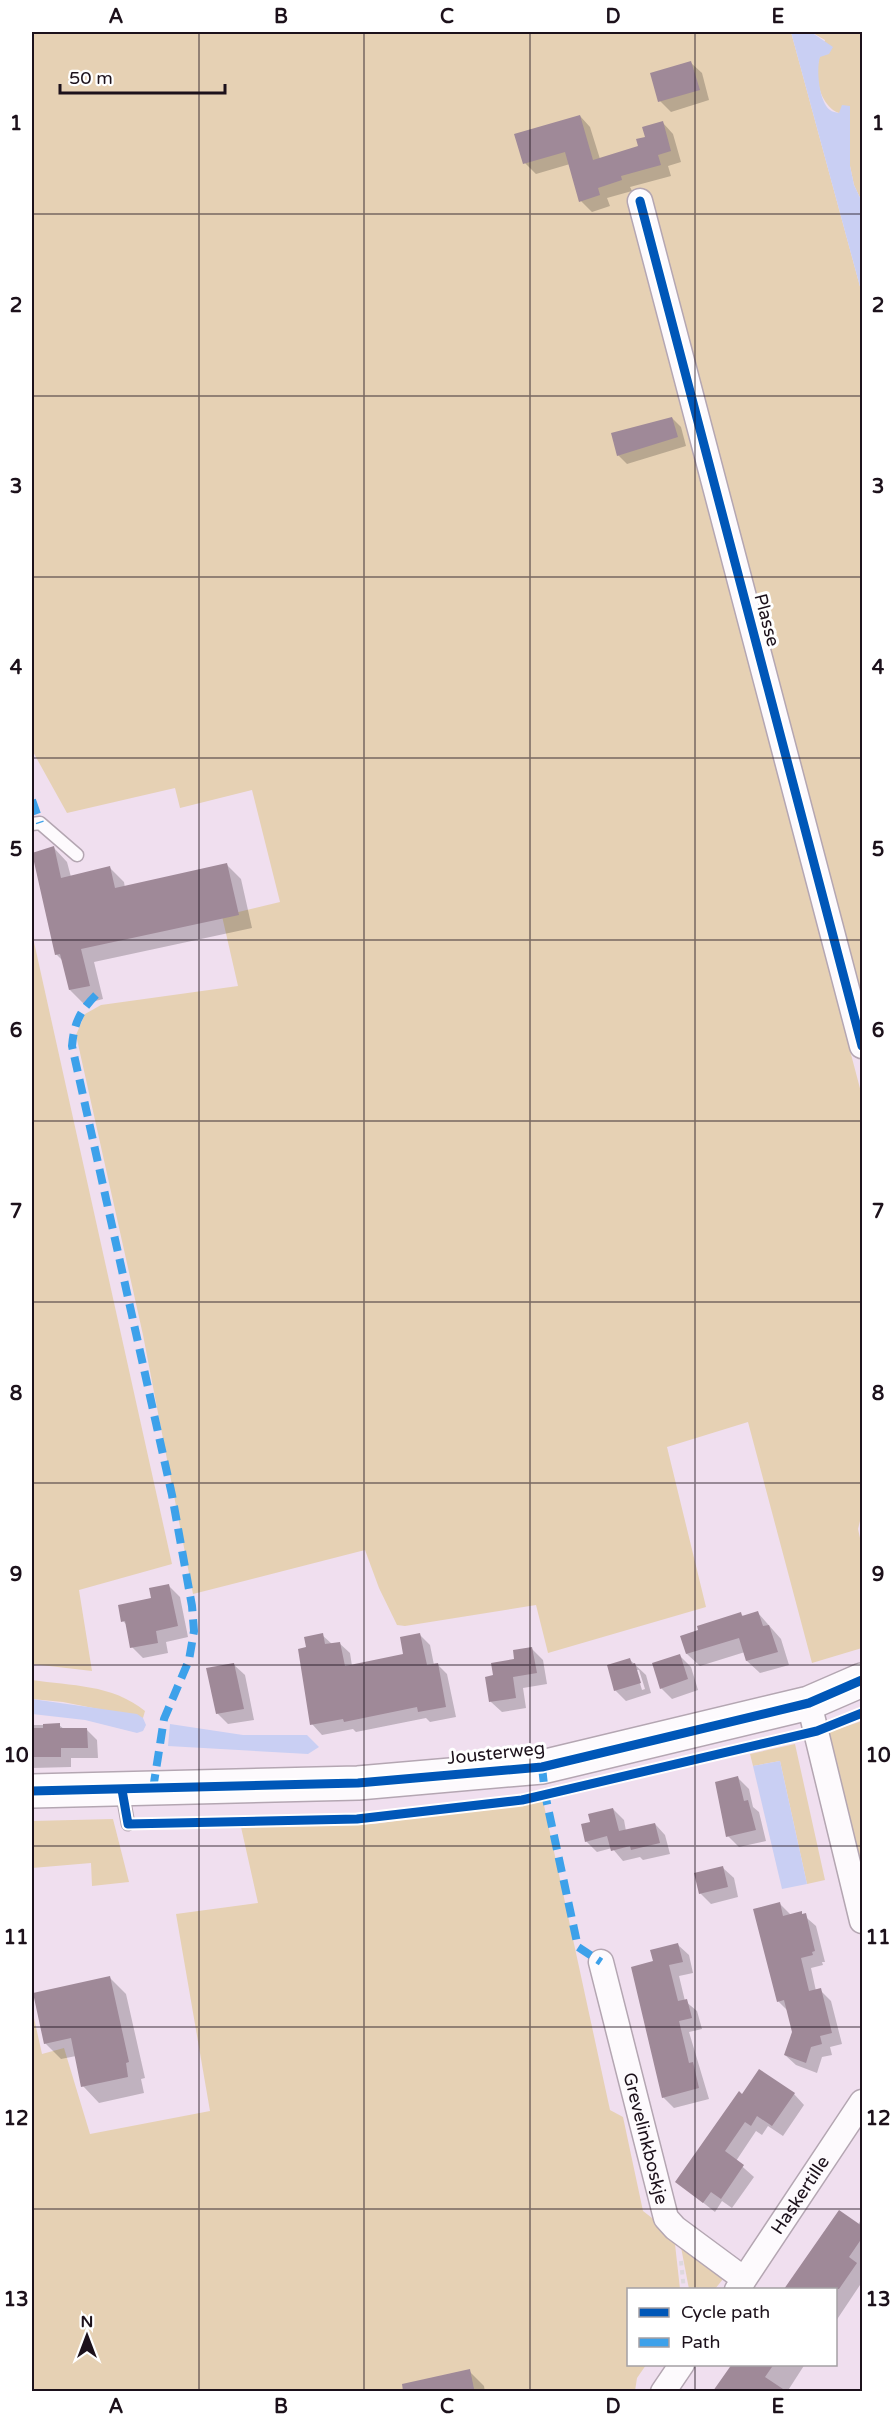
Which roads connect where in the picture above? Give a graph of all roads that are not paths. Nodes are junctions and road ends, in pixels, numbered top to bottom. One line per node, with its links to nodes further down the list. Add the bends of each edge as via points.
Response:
1 (640, 201): 4 (street, Plasse)
2 (32, 824): 3 (lane, via 40,823)
3 (77, 855)
4 (862, 1046)
5 (862, 1680): 6 (street, Jousterweg)
6 (809, 1703): 7 (street, Jousterweg, via 542,1767 358,1783); 10 (street)
7 (122, 1790): 8 (street, Jousterweg); 9 (lane)
8 (32, 1791)
9 (128, 1824)
10 (862, 1921)
11 (601, 1962): 13 (street, Grevelinkboskje, via 666,2218)
12 (862, 2102): 13 (street, Haskertille)
13 (741, 2284)
14 (681, 2366): 15 (street)
15 (663, 2391)

